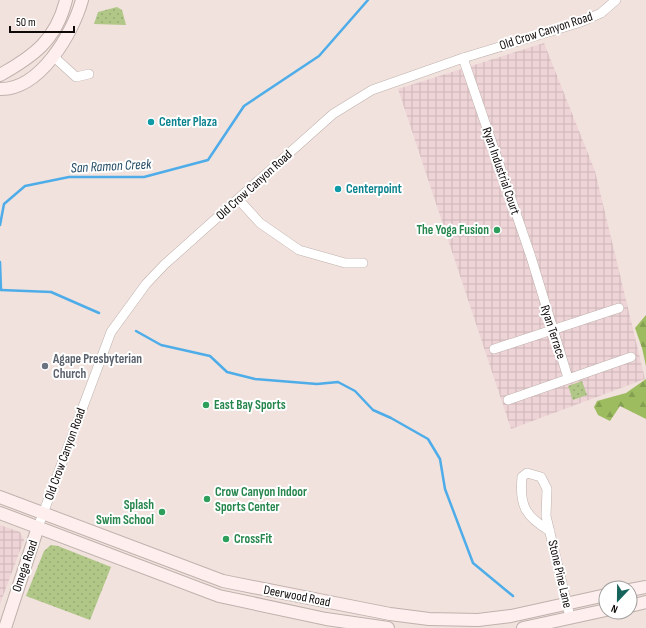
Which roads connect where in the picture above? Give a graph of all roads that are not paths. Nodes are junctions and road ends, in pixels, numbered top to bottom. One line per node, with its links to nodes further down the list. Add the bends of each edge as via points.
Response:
1 (66, 0): 7 (street, via 48,40 33,55)
2 (82, 0): 4 (street, via 72,28)
3 (616, 0): 5 (street, Old Crow Canyon Road, via 601,13 581,22)
4 (53, 56): 6 (street, via 76,77); 8 (street, via 27,80 7,89)
5 (463, 58): 9 (street, Old Crow Canyon Road, via 372,90 333,114); 11 (street, Ryan Industrial Court, via 531,257)
6 (89, 74)
7 (0, 75)
8 (0, 89)
9 (239, 200): 10 (street, via 260,223 299,250 344,263); 20 (street, Old Crow Canyon Road, via 164,265 146,284 111,332)
10 (363, 263)
11 (538, 286): 13 (street, Ryan Terrace)
12 (619, 308): 13 (street)
13 (553, 330): 14 (street); 16 (street, Ryan Terrace)
14 (494, 349)
15 (631, 357): 16 (street)
16 (568, 378): 17 (street)
17 (508, 400)
18 (0, 497): 20 (street, Deerwood Road)
19 (0, 513): 21 (street, Deerwood Road)
20 (43, 513): 21 (street, Old Crow Canyon Road); 24 (street, Deerwood Road, via 224,581 390,614 429,619 478,620 511,616)
21 (38, 528): 27 (street, Omega Road); 28 (street, Deerwood Road, via 219,596)
22 (550, 531): 22 (street, Stone Pine Lane, via 530,517 524,506 522,477 527,473 541,477 547,489 546,516); 24 (street, Stone Pine Lane)
23 (598, 597): 24 (street, Deerwood Road)
24 (568, 603): 26 (street, Stone Pine Lane)
25 (598, 612): 26 (street)
26 (570, 617): 29 (street)
27 (5, 628)
28 (388, 628)
29 (523, 628)

